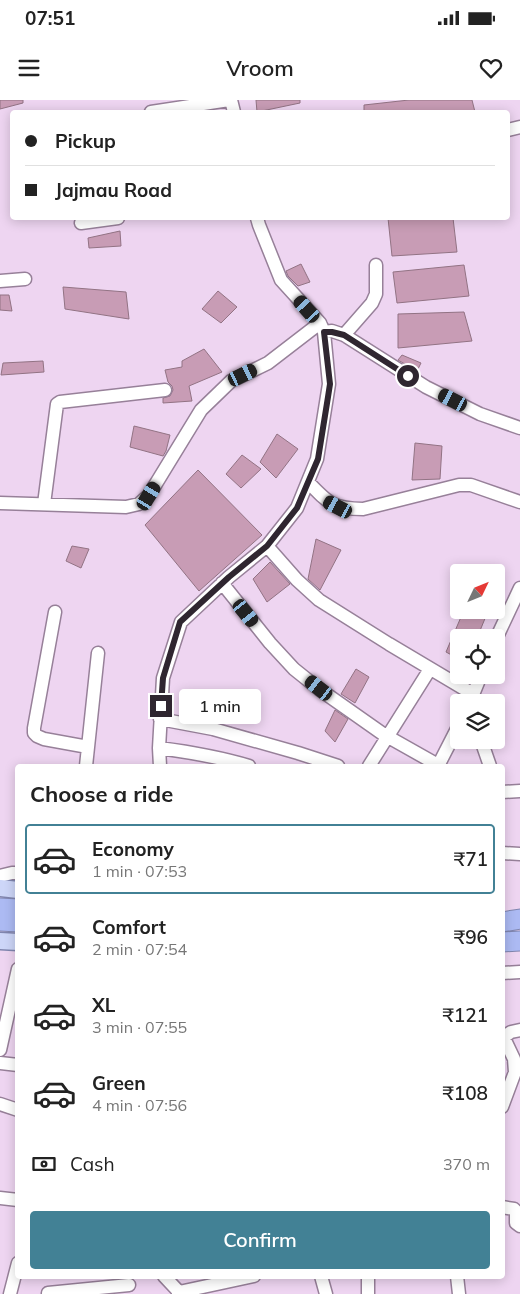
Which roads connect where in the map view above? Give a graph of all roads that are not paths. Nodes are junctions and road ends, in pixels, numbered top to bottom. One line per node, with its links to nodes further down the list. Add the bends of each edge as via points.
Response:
1 (230, 100): 2 (street)
2 (164, 110)
3 (103, 220): 5 (street)
4 (258, 220): 9 (street, via 281,280)
5 (81, 223)
6 (376, 265): 10 (street, via 376,294 372,303)
7 (25, 279): 8 (street)
8 (0, 281)
9 (322, 327): 10 (street); 13 (street, via 330,384 318,459); 16 (street, via 268,363 231,381 201,410 149,496 139,504 126,507)
10 (344, 335): 12 (street, via 426,387 480,414)
11 (165, 390): 16 (street, via 57,404)
12 (520, 428)
13 (308, 482): 14 (street, via 325,500 350,509 363,509 459,485 471,485); 17 (street, via 297,508)
14 (520, 502)
15 (0, 504): 16 (street)
16 (44, 504)
17 (267, 546): 18 (street); 23 (street, via 319,600)
18 (222, 583): 25 (street, via 180,622 163,678); 26 (street, via 294,669)
19 (520, 588): 21 (street)
20 (55, 612): 28 (street, via 34,733)
21 (501, 629)
22 (98, 653): 28 (street)
23 (430, 669): 24 (street); 26 (street)
24 (466, 694)
25 (160, 720): 29 (street); 34 (street, via 212,729)
26 (388, 737): 35 (street); 36 (street)
27 (450, 743): 37 (street)
28 (88, 747): 31 (street)
29 (158, 748): 32 (street); 33 (street)
30 (484, 749): 38 (street)
31 (86, 764)
32 (160, 764)
33 (241, 764)
34 (332, 764)
35 (369, 764)
36 (435, 764)
37 (439, 764)
38 (489, 764)
39 (505, 792): 40 (street)
40 (520, 792)
41 (505, 854): 42 (street)
42 (520, 854)
43 (15, 873): 44 (street)
44 (0, 876)
45 (0, 888): 46 (main road)
46 (15, 890)
47 (0, 908): 48 (highway)
48 (15, 909)
49 (520, 919): 52 (highway)
50 (0, 922): 51 (highway)
51 (15, 922)
52 (505, 922)
53 (0, 941): 55 (main road)
54 (520, 941): 56 (highway)
55 (15, 942)
56 (505, 942)
57 (520, 972): 58 (street)
58 (505, 973)
59 (15, 982): 63 (street)
60 (520, 1030): 61 (street)
61 (505, 1036)
62 (505, 1042): 66 (street, via 514,1059 515,1072)
63 (0, 1050)
64 (0, 1062): 65 (street)
65 (15, 1064)
66 (505, 1099)
67 (0, 1104): 68 (street)
68 (15, 1109)
69 (0, 1198): 70 (street)
70 (15, 1200)
71 (505, 1208): 72 (street, via 516,1211 516,1223)
72 (520, 1226)
73 (15, 1275): 82 (street)
74 (167, 1279): 81 (street)
75 (241, 1279): 81 (street)
76 (322, 1279): 83 (street)
77 (368, 1279): 84 (street)
78 (457, 1279): 85 (street)
79 (130, 1285): 80 (street)
80 (48, 1293)
81 (179, 1293)
82 (10, 1294)
83 (326, 1294)
84 (368, 1294)
85 (459, 1294)

